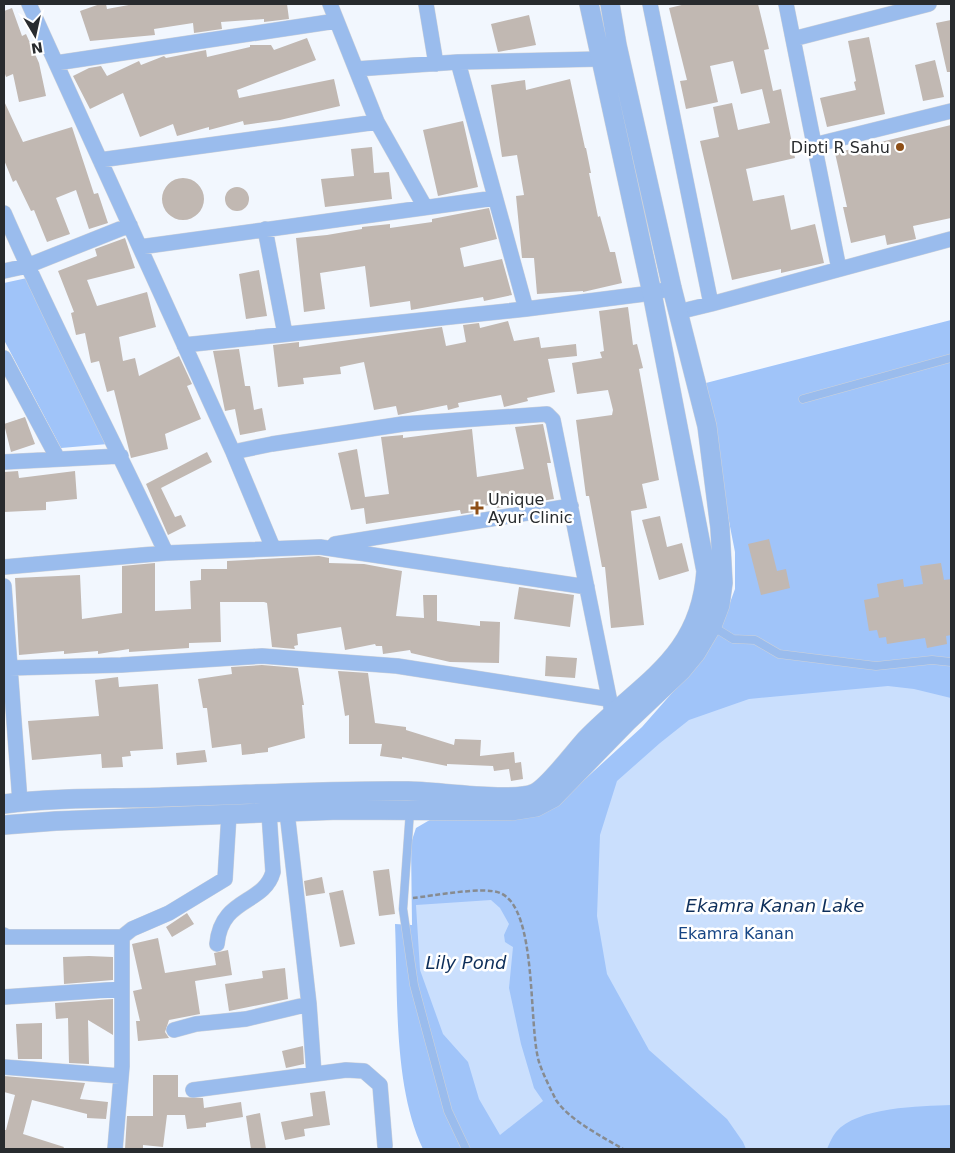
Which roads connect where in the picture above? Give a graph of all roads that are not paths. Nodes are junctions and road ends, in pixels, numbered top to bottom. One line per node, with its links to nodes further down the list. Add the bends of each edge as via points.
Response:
1 (29, 4): 14 (street)
2 (330, 4): 10 (street)
3 (426, 4): 15 (street)
4 (589, 4): 12 (street)
5 (610, 4): 31 (street)
6 (650, 4): 33 (street)
7 (786, 4): 11 (street)
8 (928, 4): 9 (street)
9 (902, 7): 11 (street)
10 (336, 21): 14 (street); 16 (street)
11 (793, 40): 19 (street)
12 (600, 59): 13 (street); 32 (street)
13 (458, 62): 15 (street); 21 (street)
14 (56, 63): 20 (street)
15 (436, 64): 16 (street)
16 (356, 69): 18 (street)
17 (951, 111): 19 (street)
18 (377, 122): 20 (street); 22 (street)
19 (814, 145): 29 (street)
20 (100, 160): 24 (street)
21 (495, 198): 22 (street); 34 (street)
22 (425, 207): 25 (street)
23 (4, 213): 28 (street)
24 (130, 225): 27 (street); 28 (street)
25 (265, 229): 27 (street); 36 (street)
26 (951, 239): 29 (street)
27 (140, 247): 37 (street)
28 (26, 266): 30 (street); 42 (street)
29 (839, 269): 33 (street)
30 (4, 271)
31 (672, 288): 32 (street); 35 (street)
32 (652, 293): 34 (street); 55 (street, via 706,571 705,596 689,635 667,664)
33 (711, 304): 35 (street)
34 (526, 309): 36 (street)
35 (678, 312): 52 (street, via 707,426 720,528 723,583 720,605)
36 (285, 334): 37 (street)
37 (184, 345): 41 (street)
38 (4, 358): 43 (street)
39 (951, 358): 40 (lane)
40 (803, 399)
41 (233, 452): 45 (street, via 403,424 546,414 553,420); 47 (street)
42 (121, 456): 43 (street); 48 (street)
43 (58, 459): 44 (street)
44 (4, 462)
45 (571, 506): 46 (street); 51 (street)
46 (320, 547): 47 (street); 51 (street)
47 (273, 548): 48 (street)
48 (166, 553): 49 (street)
49 (4, 567)
50 (4, 586): 54 (street)
51 (587, 587): 55 (street)
52 (712, 626): 53 (lane, via 732,639 755,640 779,654 876,666 932,660); 58 (street, via 682,670 553,798 536,807 510,811)
53 (951, 662)
54 (9, 668): 55 (street, via 262,656 397,666); 57 (street)
55 (610, 706): 56 (street, via 535,793 512,797)
56 (412, 791): 57 (street); 58 (lane)
57 (12, 803)
58 (410, 811): 59 (street); 75 (lane, via 403,909 414,986 448,1111)
59 (278, 812): 60 (street); 64 (street, via 270,882 220,923); 67 (street)
60 (229, 814): 61 (street); 63 (street, via 225,879 169,914 132,929)
61 (4, 825)
62 (4, 935): 63 (street, via 25,938)
63 (122, 937): 65 (street)
64 (217, 944)
65 (122, 989): 66 (street); 71 (street)
66 (4, 997)
67 (309, 1004): 68 (street, via 246,1019 196,1024); 70 (street)
68 (174, 1030)
69 (4, 1067): 71 (street)
70 (314, 1074): 72 (street); 73 (street, via 364,1071 376,1080 380,1085)
71 (120, 1076): 74 (street)
72 (193, 1090)
73 (385, 1146)
74 (115, 1149)
75 (466, 1149)

